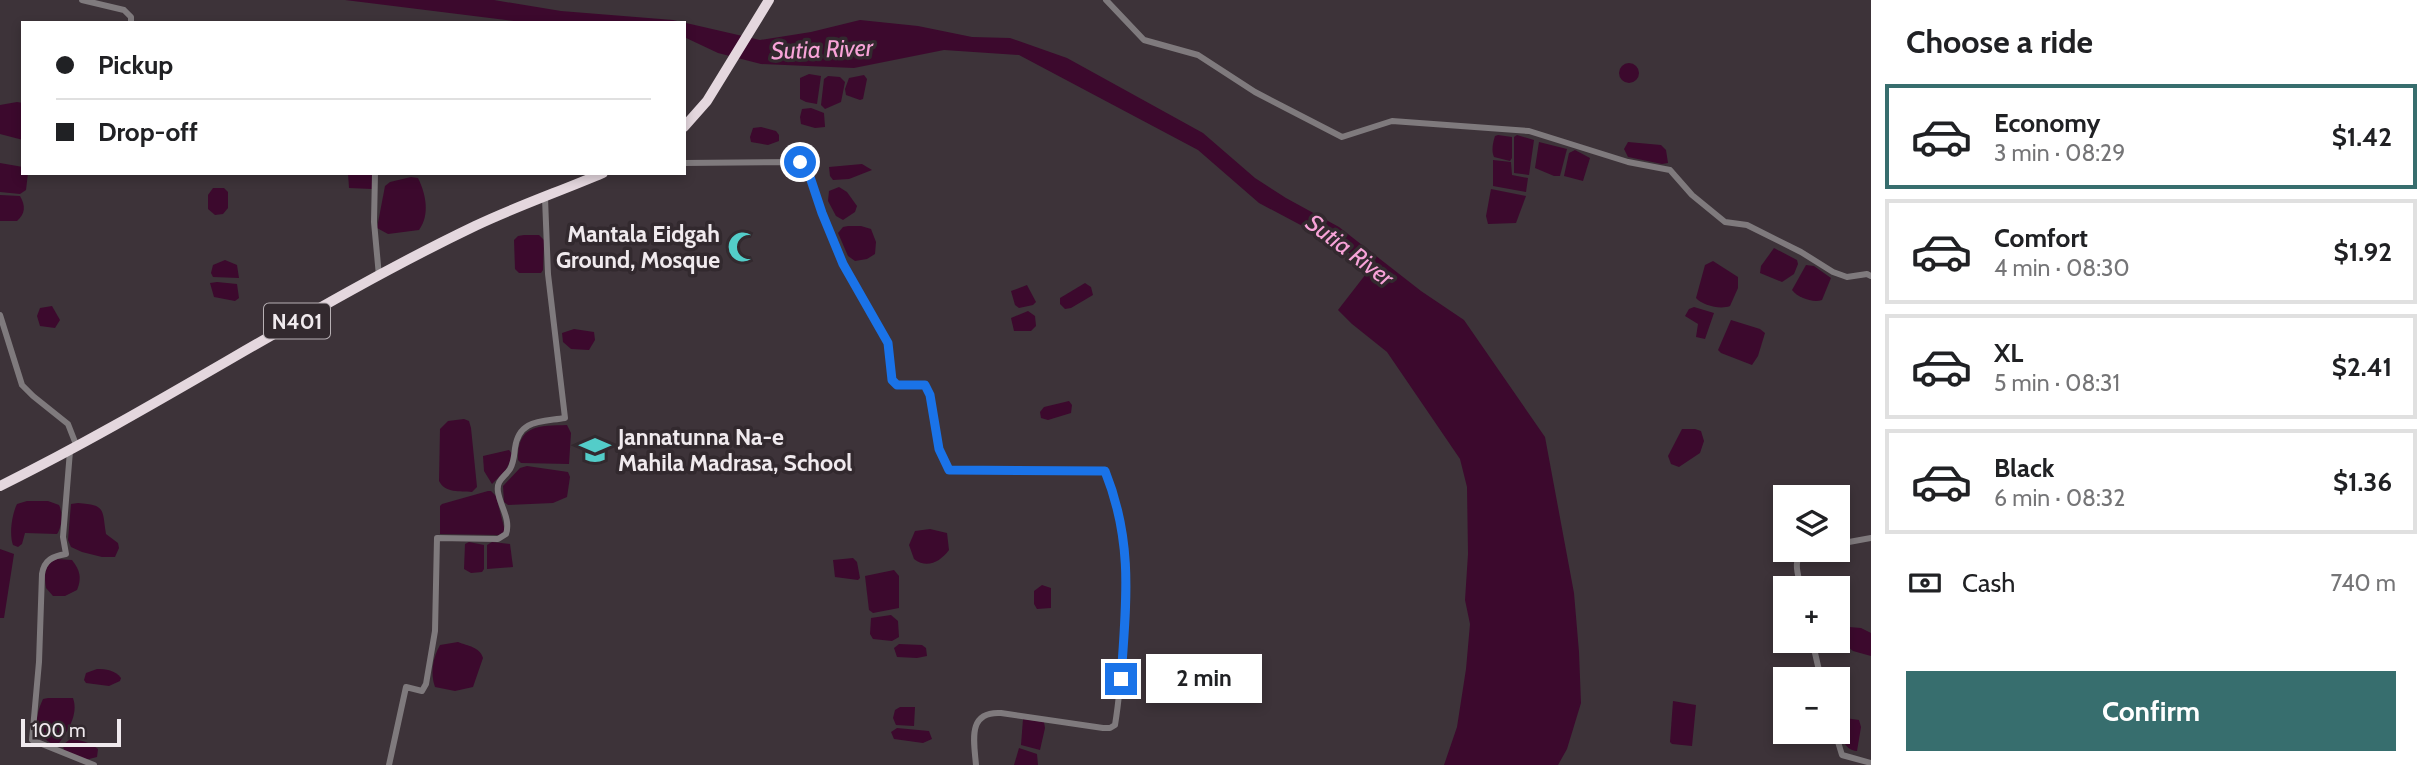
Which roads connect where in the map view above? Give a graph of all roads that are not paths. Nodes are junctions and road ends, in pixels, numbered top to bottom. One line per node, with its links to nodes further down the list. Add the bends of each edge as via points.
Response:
1 (82, 0): 4 (street, via 124,10)
2 (769, 0): 5 (highway, via 707,101)
3 (1106, 0): 11 (street, via 1144,40 1198,55 1255,92 1342,137 1392,121 1529,131 1670,170 1725,222 1747,225 1833,272 1847,277)
4 (131, 21)
5 (686, 126)
6 (686, 163): 21 (street, via 806,165 843,264 888,343 892,380 897,385 925,385 930,395 939,449 949,470 1105,471 1123,532 1127,579 1115,725 1102,728 987,713 979,718 974,733)
7 (374, 175): 10 (street)
8 (598, 175): 9 (highway, N401)
9 (545, 198): 10 (highway, N401, via 477,225); 20 (street, via 548,274 565,418 526,425 519,432 514,461 497,490 506,534 498,538 437,538 435,631 426,684 422,691 406,687)
10 (379, 276): 13 (highway, N401)
11 (1871, 276)
12 (0, 315): 13 (street, via 22,385 68,424)
13 (74, 449): 14 (highway, N401); 19 (street, via 63,537 66,554 43,566 32,740)
14 (0, 486)
15 (1871, 538): 16 (street)
16 (1850, 542)
17 (1837, 744): 18 (street, via 1840,758)
18 (1871, 763)
19 (94, 765)
20 (389, 765)
21 (976, 765)

